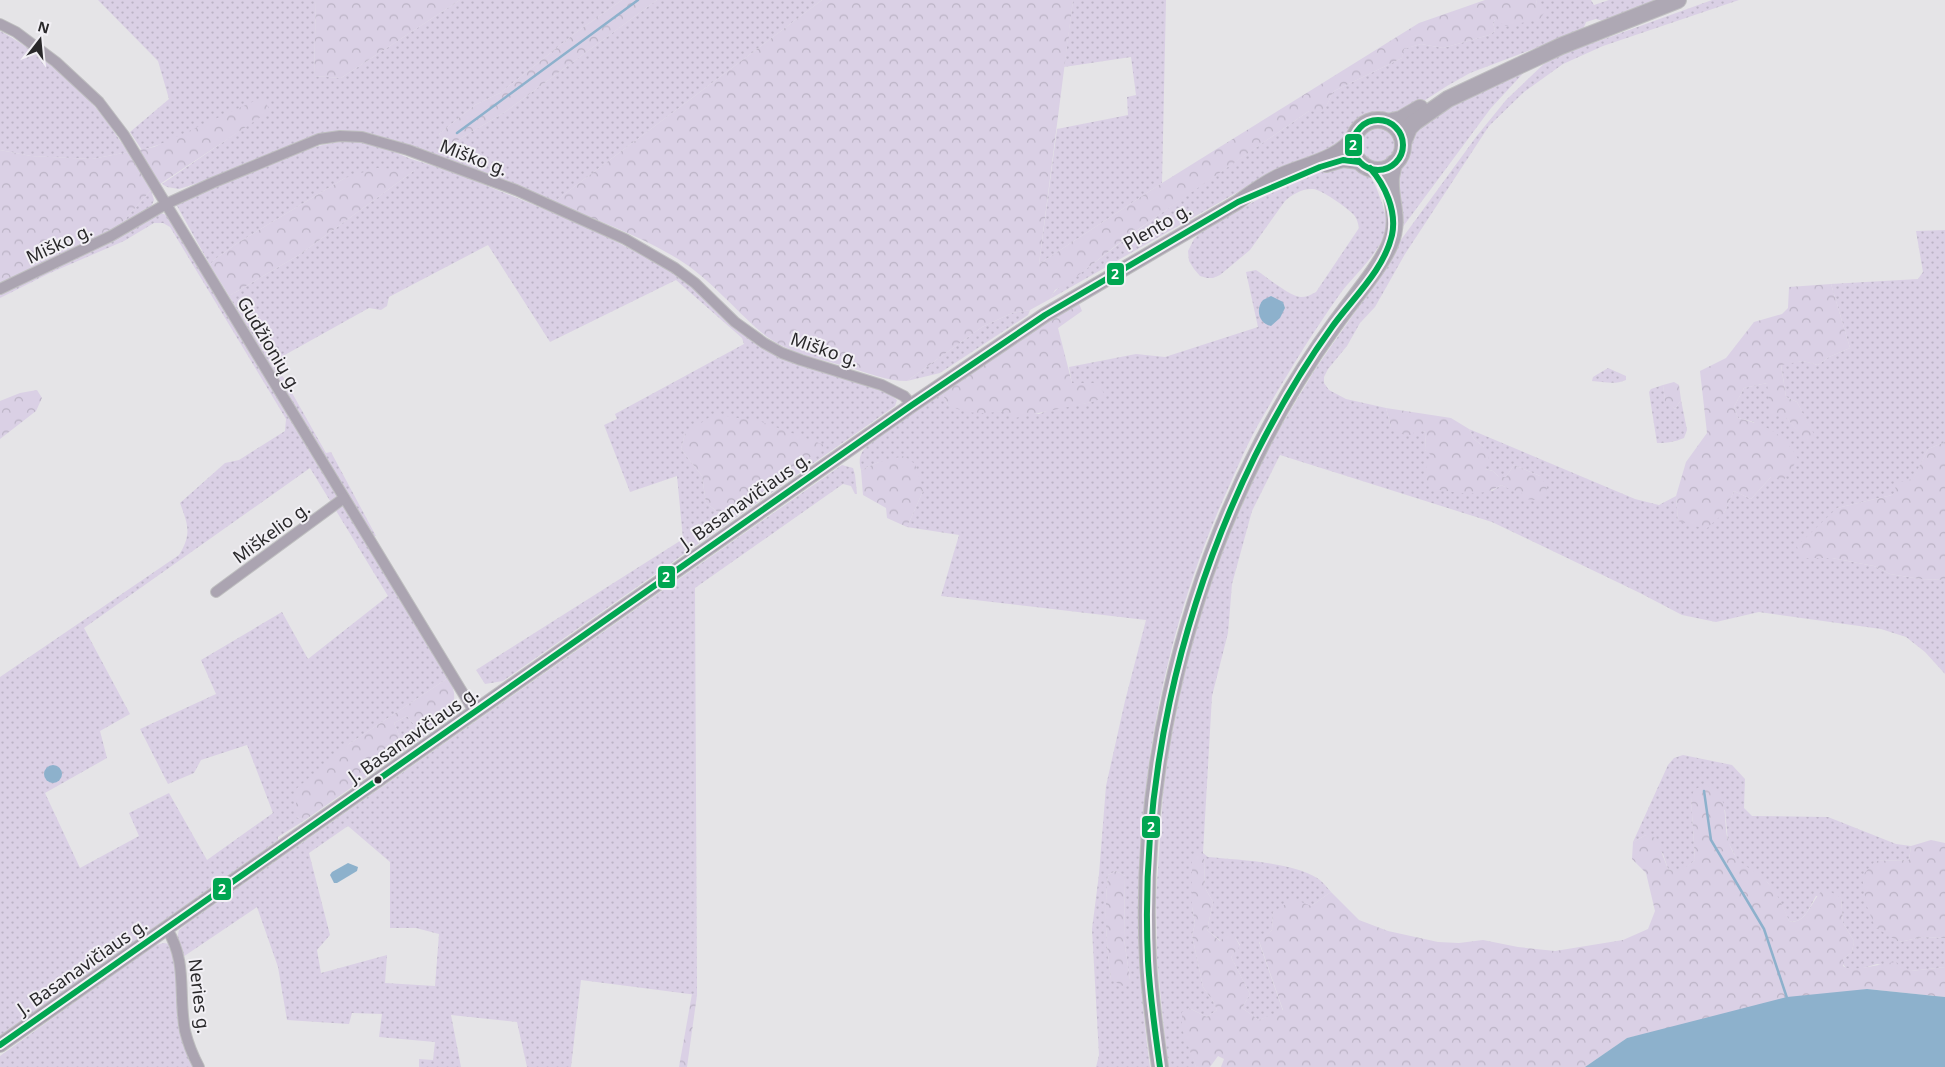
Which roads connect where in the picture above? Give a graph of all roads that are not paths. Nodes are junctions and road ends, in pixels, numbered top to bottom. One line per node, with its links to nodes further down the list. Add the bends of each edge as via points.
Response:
1 (1678, 0): 3 (highway)
2 (0, 24): 10 (street, Gudžionių g., via 56,62 100,102)
3 (1561, 46): 4 (highway, via 1477,75 1409,116); 6 (highway, via 1448,99 1409,128)
4 (1388, 122): 5 (highway, via 1372,120); 6 (highway, via 1398,131)
5 (1354, 136): 8 (highway, via 1353,149); 9 (main road, Plento g., via 1339,152 1279,176)
6 (1403, 144): 7 (highway)
7 (1394, 163): 8 (highway, via 1378,170); 11 (highway, via 1391,177 1396,218)
8 (1364, 165): 9 (main road, Plento g., via 1343,160); 11 (highway, via 1382,184)
9 (1238, 202): 13 (main road, Plento g., via 1045,315)
10 (166, 204): 12 (street, Miško g., via 111,236); 13 (street, Miško g., via 319,139 362,137 408,150 516,190 625,239 675,268 735,322 764,343 801,360 882,385 904,396); 14 (street, Gudžionių g.)
11 (1393, 231): 20 (highway, via 1382,257 1301,374 1263,441 1213,552 1186,635 1164,726 1150,838 1148,961)
12 (0, 289)
13 (912, 405): 16 (main road, J. Basanavičiaus g.)
14 (344, 498): 15 (street, Miškelio g.); 16 (street, Gudžionių g.)
15 (216, 592)
16 (475, 713): 17 (main road, J. Basanavičiaus g.)
17 (167, 929): 18 (main road, J. Basanavičiaus g.); 19 (street, Neries g., via 180,960 185,1030)
18 (0, 1045)
19 (199, 1067)
20 (1160, 1067)

